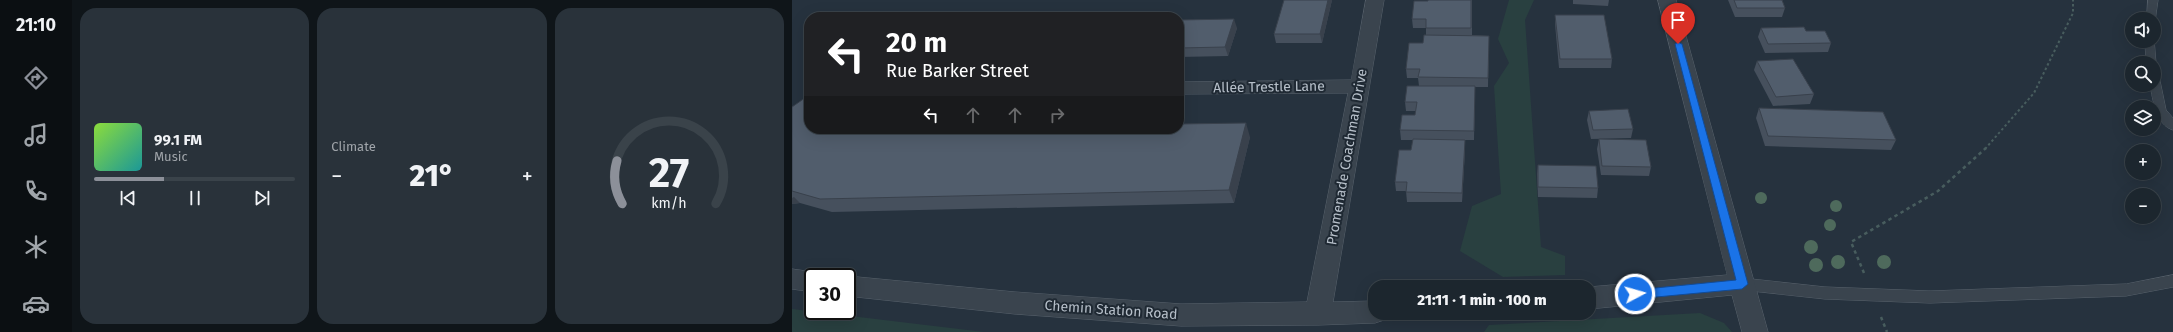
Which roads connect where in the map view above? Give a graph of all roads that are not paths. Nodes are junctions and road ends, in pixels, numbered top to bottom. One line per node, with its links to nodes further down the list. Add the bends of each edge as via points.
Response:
1 (1375, 0): 5 (street, Promenade Coachman Drive)
2 (1667, 0): 12 (street)
3 (2153, 0): 4 (lane)
4 (2152, 12)
5 (1360, 86): 6 (street, Allée Trestle Lane); 16 (street, Promenade Coachman Drive)
6 (1184, 88)
7 (2157, 92): 8 (lane, via 2161,111)
8 (2173, 126)
9 (792, 280): 10 (street)
10 (804, 281)
11 (2173, 281): 12 (lane, via 2126,290 1930,297 1825,293)
12 (1742, 284): 14 (street); 17 (street)
13 (856, 287): 16 (street, Chemin Station Road, via 1016,303 1181,315)
14 (1596, 297)
15 (1368, 312): 16 (street, Chemin Station Road)
16 (1318, 314)
17 (1755, 332)

